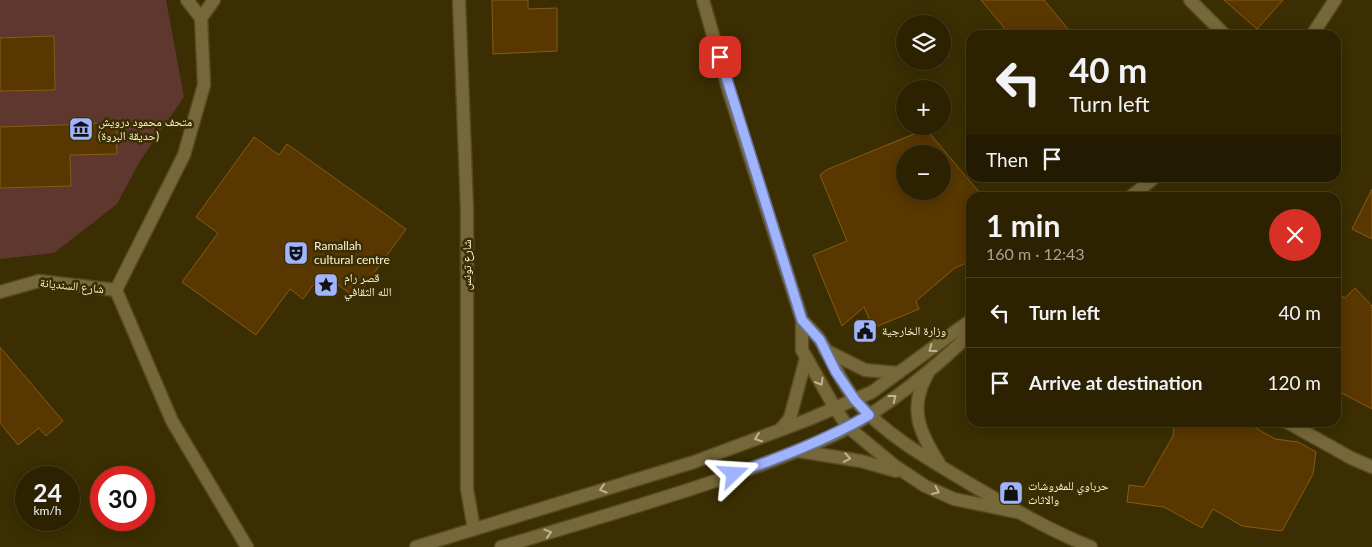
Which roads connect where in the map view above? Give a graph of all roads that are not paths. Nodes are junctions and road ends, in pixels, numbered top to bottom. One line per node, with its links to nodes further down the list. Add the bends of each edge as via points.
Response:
1 (187, 0): 7 (street)
2 (214, 0): 7 (street)
3 (459, 0): 32 (street, شارع تونس, via 468,209 467,489)
4 (703, 0): 14 (street)
5 (1190, 0): 8 (street)
6 (1336, 0): 9 (street)
7 (201, 18): 12 (street, via 204,85 184,155)
8 (1220, 30)
9 (1315, 30)
10 (1149, 182): 11 (street)
11 (1136, 192)
12 (116, 290): 13 (street, شارع السنديانة, via 39,281); 33 (street, via 172,421)
13 (0, 292)
14 (802, 320): 17 (street); 18 (street, via 802,350)
15 (966, 324): 20 (street, one-way to 20)
16 (966, 337): 19 (street)
17 (825, 350): 20 (street, via 865,370); 21 (street)
18 (806, 358): 22 (street, one-way to 22); 26 (street, via 790,418)
19 (932, 367): 23 (street, one-way to 19); 28 (street, via 918,395 917,413 922,434)
20 (898, 373): 21 (street)
21 (855, 400): 22 (street); 23 (street)
22 (835, 408): 24 (street); 26 (street)
23 (869, 415): 24 (street); 28 (street)
24 (848, 427): 27 (street); 30 (street)
25 (1297, 427): 29 (street)
26 (779, 430): 32 (street, one-way to 32, via 694,462)
27 (798, 451): 30 (street, one-way to 30, via 861,461); 35 (street, one-way to 27, via 702,486)
28 (942, 467): 31 (street)
29 (1372, 467)
30 (909, 475): 31 (street, one-way to 31, via 954,499)
31 (1017, 512): 36 (street)
32 (474, 529): 34 (street)
33 (247, 547)
34 (416, 547)
35 (501, 547)
36 (1091, 547)

